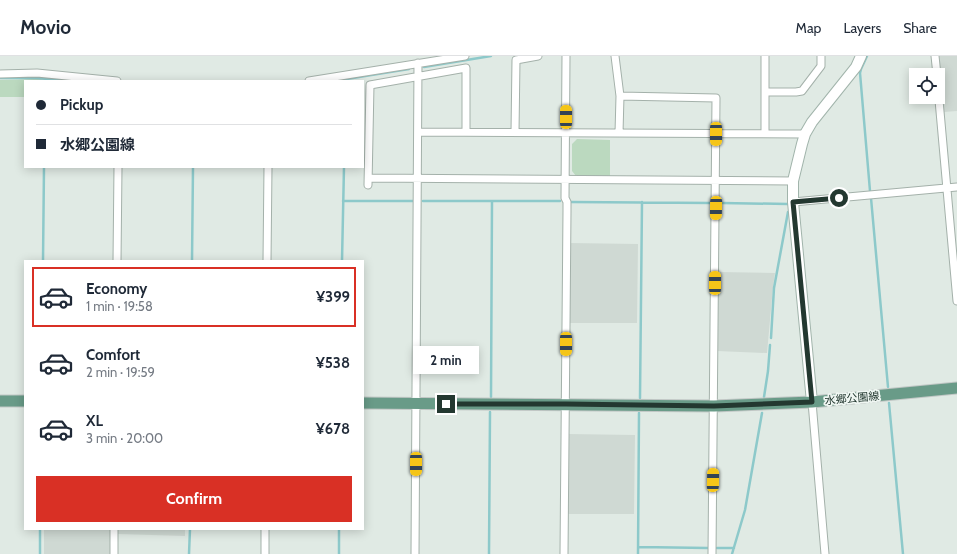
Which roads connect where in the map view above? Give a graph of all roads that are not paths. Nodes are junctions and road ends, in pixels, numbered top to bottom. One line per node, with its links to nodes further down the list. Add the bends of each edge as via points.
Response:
1 (465, 56): 9 (street)
2 (538, 56): 20 (street, via 516,60)
3 (566, 56): 21 (street)
4 (615, 56): 16 (street)
5 (765, 56): 15 (street)
6 (821, 56): 15 (street, via 821,66 802,91)
7 (861, 56): 25 (street, via 856,67)
8 (935, 56): 10 (street)
9 (418, 63): 12 (street); 14 (street)
10 (936, 68)
11 (0, 74): 13 (street, via 37,73)
12 (418, 76): 18 (street); 19 (street, via 466,68); 28 (street, via 370,85 368,181)
13 (107, 80)
14 (315, 80)
15 (765, 92): 24 (street)
16 (620, 96): 22 (street); 23 (street, via 716,98)
17 (939, 104): 33 (street)
18 (418, 132): 19 (street); 28 (street)
19 (466, 132): 20 (street)
20 (515, 132): 21 (street)
21 (566, 133): 22 (street); 29 (street)
22 (618, 133): 23 (street)
23 (716, 134): 24 (street); 30 (street)
24 (765, 134): 25 (street)
25 (805, 134): 31 (street)
26 (118, 168): 35 (street)
27 (268, 168): 36 (street)
28 (418, 178): 29 (street); 43 (street)
29 (565, 179): 30 (street); 44 (street)
30 (716, 180): 31 (street); 45 (street)
31 (793, 181): 34 (street)
32 (957, 187): 33 (street)
33 (947, 188): 34 (street); 37 (street)
34 (793, 202): 41 (street)
35 (117, 260)
36 (267, 260)
37 (957, 301)
38 (957, 388): 41 (main road, 水郷公園線)
39 (0, 401): 40 (main road)
40 (24, 401)
41 (812, 402): 45 (main road, 水郷公園線); 53 (street)
42 (364, 403): 43 (main road, 水郷公園線)
43 (416, 404): 44 (main road, 水郷公園線); 50 (street)
44 (566, 404): 45 (main road, 水郷公園線); 51 (street)
45 (714, 406): 52 (street)
46 (114, 530): 48 (street)
47 (265, 530): 49 (street)
48 (114, 554)
49 (264, 554)
50 (415, 554)
51 (564, 554)
52 (712, 554)
53 (825, 554)

